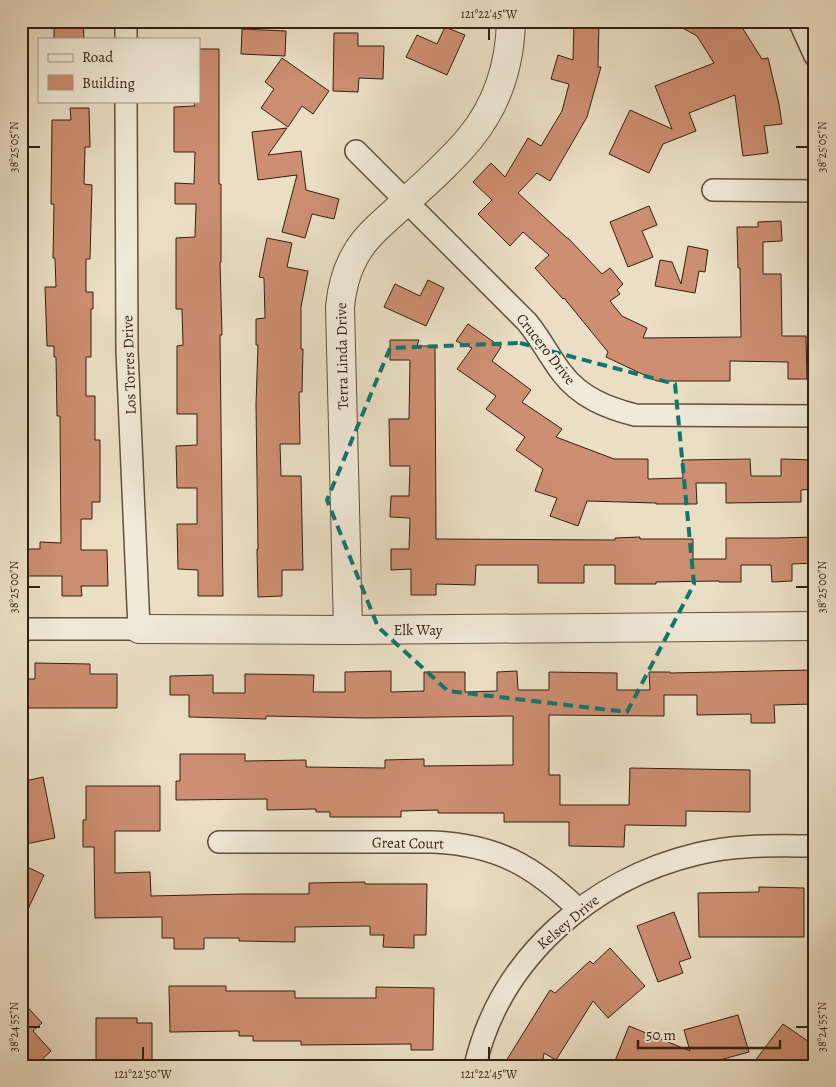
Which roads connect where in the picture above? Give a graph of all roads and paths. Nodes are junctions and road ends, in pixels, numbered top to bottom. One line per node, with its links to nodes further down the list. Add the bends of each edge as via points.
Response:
1 (126, 21): 4 (street)
2 (511, 21): 10 (street, Terra Linda Drive, via 508,59 483,120 455,154)
3 (799, 21): 5 (street)
4 (126, 38)
5 (815, 56)
6 (126, 102): 13 (street, Los Torres Drive, via 128,351)
7 (356, 151): 10 (street, Crucero Drive)
8 (712, 190): 9 (street)
9 (815, 191)
10 (406, 201): 11 (street, Crucero Drive, via 527,322 562,374 594,401 634,414); 15 (street, Terra Linda Drive, via 359,249 342,286)
11 (815, 416)
12 (815, 626): 15 (street, Elk Way)
13 (139, 629): 14 (street, Elk Way); 15 (street, Elk Way)
14 (21, 630)
15 (348, 630)
16 (219, 842): 18 (street, Great Court, via 455,843 499,854 540,875)
17 (815, 846): 18 (street, Kelsey Drive, via 762,846 697,854 655,866)
18 (578, 909): 19 (street, Kelsey Drive, via 546,938 515,974 492,1016)
19 (475, 1066)

